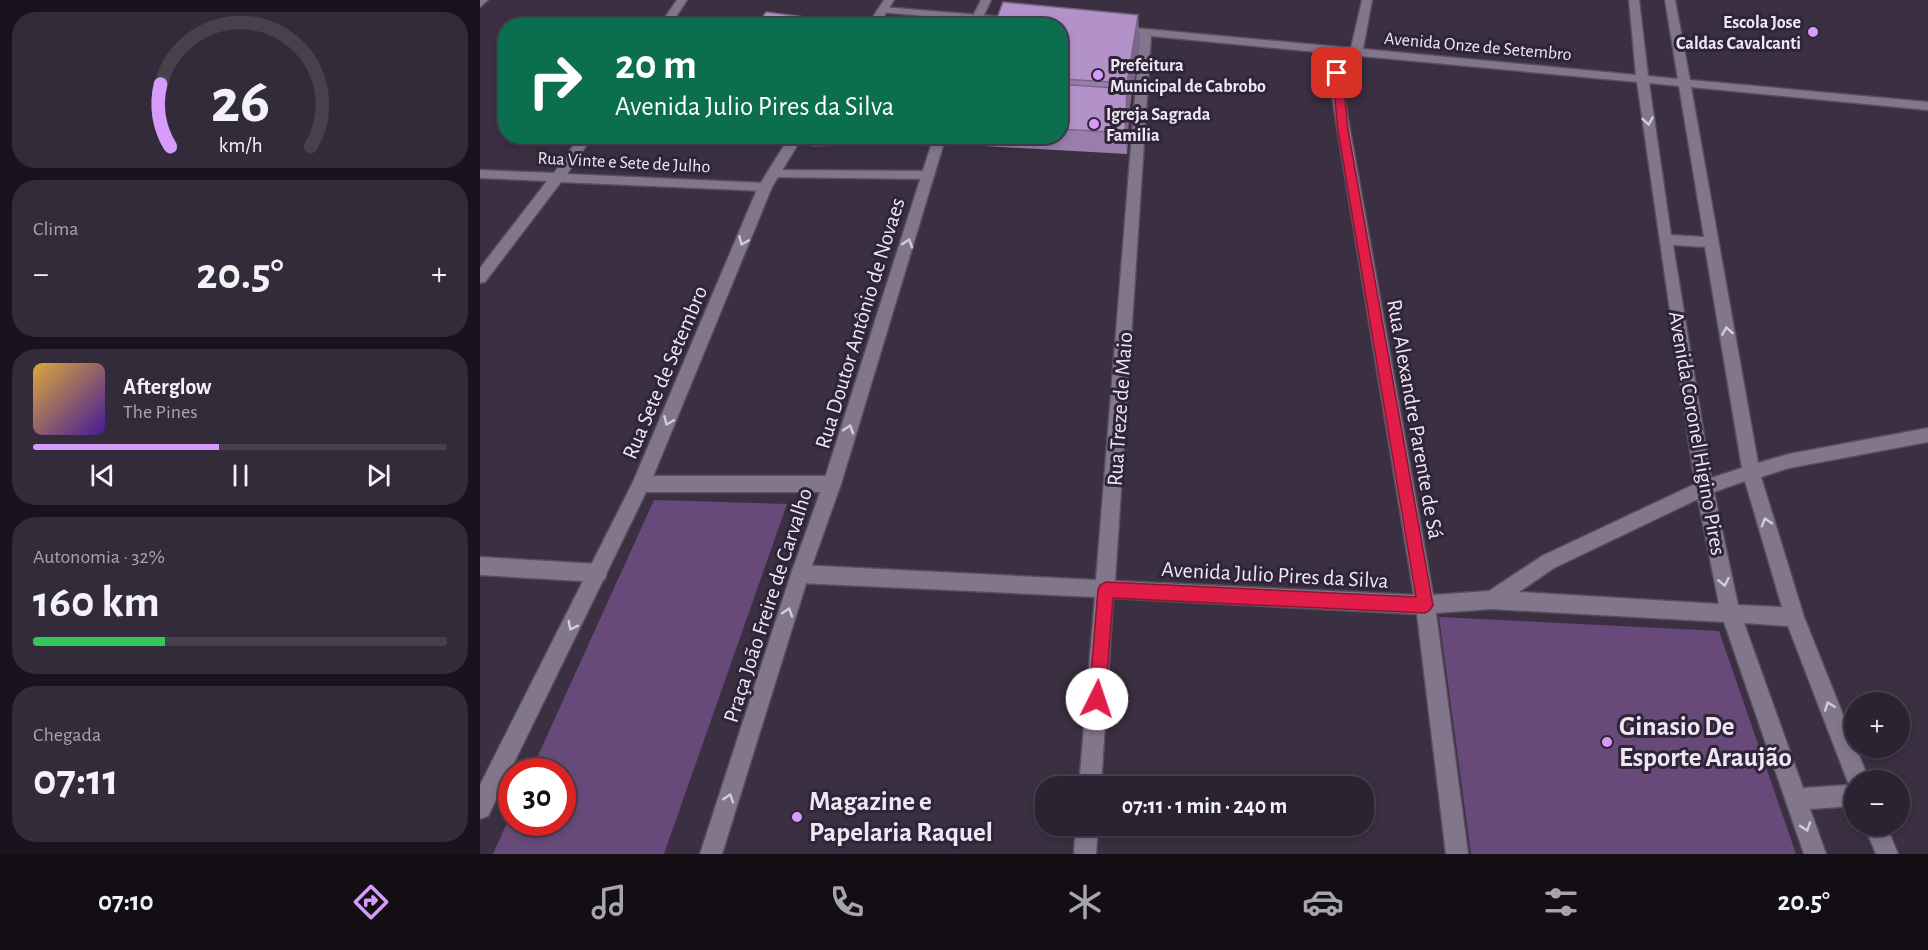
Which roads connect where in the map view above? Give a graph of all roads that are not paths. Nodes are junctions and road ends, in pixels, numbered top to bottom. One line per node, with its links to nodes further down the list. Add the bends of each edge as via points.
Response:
1 (483, 0): 7 (street)
2 (682, 0): 9 (street)
3 (986, 0): 12 (street)
4 (1368, 0): 15 (street, Rua Alexandre Parente de Sá)
5 (1634, 0): 16 (street, Avenida Coronel Higino Pires)
6 (1670, 0): 17 (street, Avenida Coronel Higino Pires)
7 (480, 4)
8 (886, 5): 10 (street); 11 (street)
9 (670, 18)
10 (877, 18)
11 (953, 18)
12 (976, 18)
13 (1112, 30): 14 (street, Avenida Onze de Setembro)
14 (1146, 32): 15 (street, Avenida Onze de Setembro); 37 (street, Rua Treze de Maio)
15 (1356, 54): 16 (street, Avenida Onze de Setembro); 39 (street, Rua Alexandre Parente de Sá, via 1337,73 1339,102)
16 (1642, 78): 17 (street, Avenida Onze de Setembro); 26 (street, Avenida Coronel Higino Pires, one-way to 26)
17 (1685, 82): 18 (street, Avenida Onze de Setembro); 27 (street, Avenida Coronel Higino Pires)
18 (1928, 106)
19 (581, 144): 24 (street)
20 (792, 144): 25 (street, Rua Sete de Setembro)
21 (938, 144): 23 (street, Rua Doutor Antônio de Novaes)
22 (480, 174): 24 (street, Rua Vinte e Sete de Julho)
23 (928, 175): 25 (street, Rua Vinte e Sete de Julho); 32 (street, Rua Doutor Antônio de Novaes, one-way to 23)
24 (558, 177): 25 (street, Rua Vinte e Sete de Julho); 28 (street)
25 (769, 180): 31 (street, Rua Sete de Setembro, one-way to 31)
26 (1665, 239): 27 (street); 33 (street, Avenida Coronel Higino Pires)
27 (1712, 243): 30 (street, Avenida Coronel Higino Pires, one-way to 27)
28 (480, 278)
29 (1928, 435): 30 (street, Avenida Julio Pires da Silva)
30 (1750, 472): 33 (street, Avenida Julio Pires da Silva); 41 (street, Avenida Coronel Higino Pires, one-way to 30)
31 (641, 484): 32 (street, Praça João Freire de Carvalho); 35 (street, Rua Sete de Setembro)
32 (832, 484): 36 (street, Praça João Freire de Carvalho)
33 (1704, 488): 38 (street, Avenida Julio Pires da Silva, via 1548,562); 40 (street, Avenida Coronel Higino Pires, one-way to 40)
34 (480, 566): 35 (street)
35 (598, 573): 46 (street, Rua Sete de Setembro, one-way to 46)
36 (800, 574): 37 (street, Avenida Julio Pires da Silva); 49 (street, Praça João Freire de Carvalho, one-way to 36)
37 (1106, 590): 39 (street, Avenida Julio Pires da Silva); 43 (street, Rua Treze de Maio)
38 (1492, 600): 39 (street, Avenida Julio Pires da Silva); 40 (street)
39 (1425, 605): 51 (street, Rua Alexandre Parente de Sá)
40 (1731, 614): 41 (street); 45 (street, Avenida Coronel Higino Pires)
41 (1794, 617): 42 (street, Avenida Coronel Higino Pires, one-way to 41)
42 (1854, 770)
43 (1091, 776)
44 (1844, 796): 45 (street)
45 (1796, 799): 52 (street, Avenida Coronel Higino Pires, one-way to 52)
46 (480, 808)
47 (1086, 836): 50 (street)
48 (1880, 836): 53 (street)
49 (711, 854)
50 (1085, 854)
51 (1457, 854)
52 (1815, 854)
53 (1887, 854)

